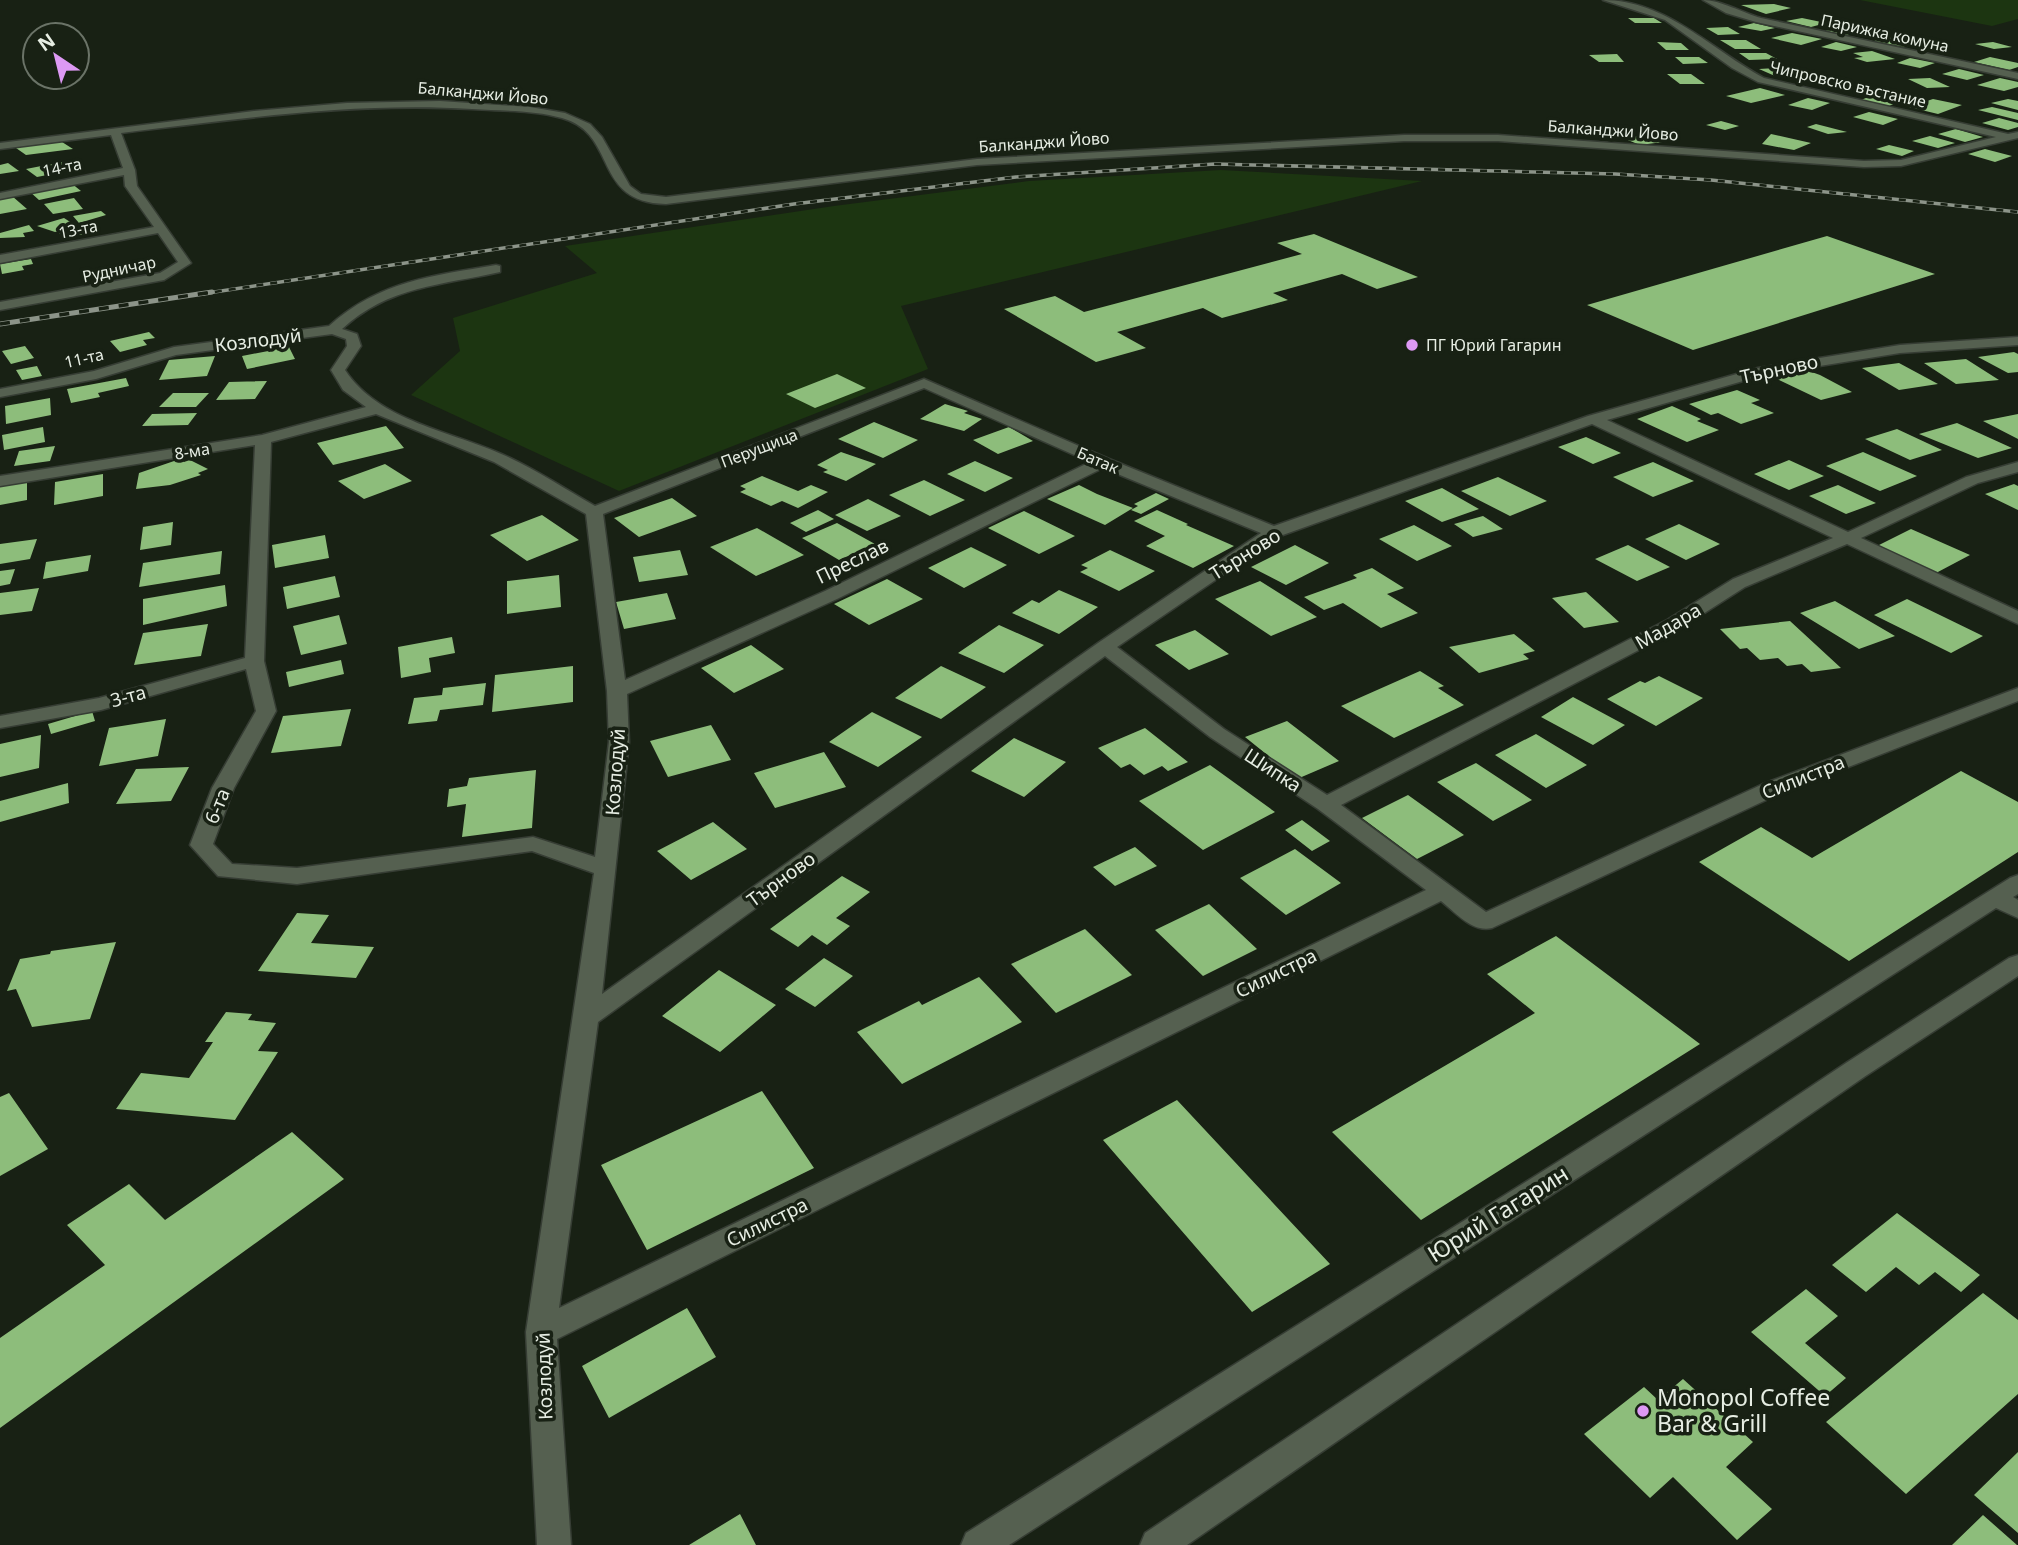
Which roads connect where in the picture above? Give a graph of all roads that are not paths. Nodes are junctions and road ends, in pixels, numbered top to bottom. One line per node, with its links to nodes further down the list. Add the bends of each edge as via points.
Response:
1 (1607, 0): 5 (street, Чипровско въстание, via 1668,18 1760,80)
2 (1707, 0): 3 (street, Парижка комуна, via 1759,20)
3 (2018, 76)
4 (115, 131): 5 (street, Балканджи Йово, via 354,103 448,103 523,110 574,118 590,128 603,141 615,174 631,194 652,200 1048,156 1313,142 1472,137 1864,164 1902,163); 6 (street); 7 (street, Рудничар)
5 (2015, 137)
6 (0, 146)
7 (130, 170): 8 (street, 14-та); 9 (street, Рудничар, via 131,186)
8 (0, 196)
9 (162, 229): 10 (street, 13-та); 12 (street, Рудничар, via 185,263 164,276)
10 (0, 259)
11 (496, 269): 13 (street, via 377,295)
12 (0, 306)
13 (333, 330): 15 (street, Козлодуй); 18 (street, via 352,337 354,346 338,370 344,383)
14 (2018, 341): 19 (street, Търново, via 1900,349 1763,370)
15 (174, 351): 17 (street, 11-та, via 96,375)
16 (924, 383): 21 (street, Батак); 24 (street, Перущица)
17 (0, 393)
18 (381, 408): 20 (street, 8-ма); 24 (street, via 406,424 500,459)
19 (1593, 419): 25 (street, Търново); 26 (street)
20 (263, 439): 23 (street, 8-ма); 29 (street, 6-та)
21 (1103, 462): 25 (street, Батак); 30 (street, Преслав, via 831,595)
22 (2018, 467): 26 (street, Мадара, via 1972,480)
23 (0, 481)
24 (594, 512): 30 (street, Козлодуй)
25 (1274, 532): 28 (street, Търново)
26 (1848, 538): 27 (street); 33 (street, Мадара, via 1739,583 1674,624)
27 (2018, 618)
28 (1105, 647): 33 (street, Шипка, via 1217,733); 38 (street, Търново)
29 (254, 661): 32 (street, 3-та, via 101,704); 34 (street, 6-та, via 266,710 223,788 201,845 226,871 297,876 533,844)
30 (617, 691): 34 (street, Козлодуй, via 619,742)
31 (2018, 694): 35 (street, Силистра, via 1771,789 1484,922)
32 (0, 722)
33 (1326, 804): 35 (street, Шипка)
34 (606, 869): 38 (street, Козлодуй)
35 (1443, 891): 39 (street, Силистра)
36 (2011, 896): 41 (street, Юрий Гагарин)
37 (2018, 964): 42 (street)
38 (585, 1020): 39 (street, Козлодуй)
39 (541, 1332): 40 (street, Козлодуй)
40 (554, 1545)
41 (978, 1545)
42 (1157, 1545)

